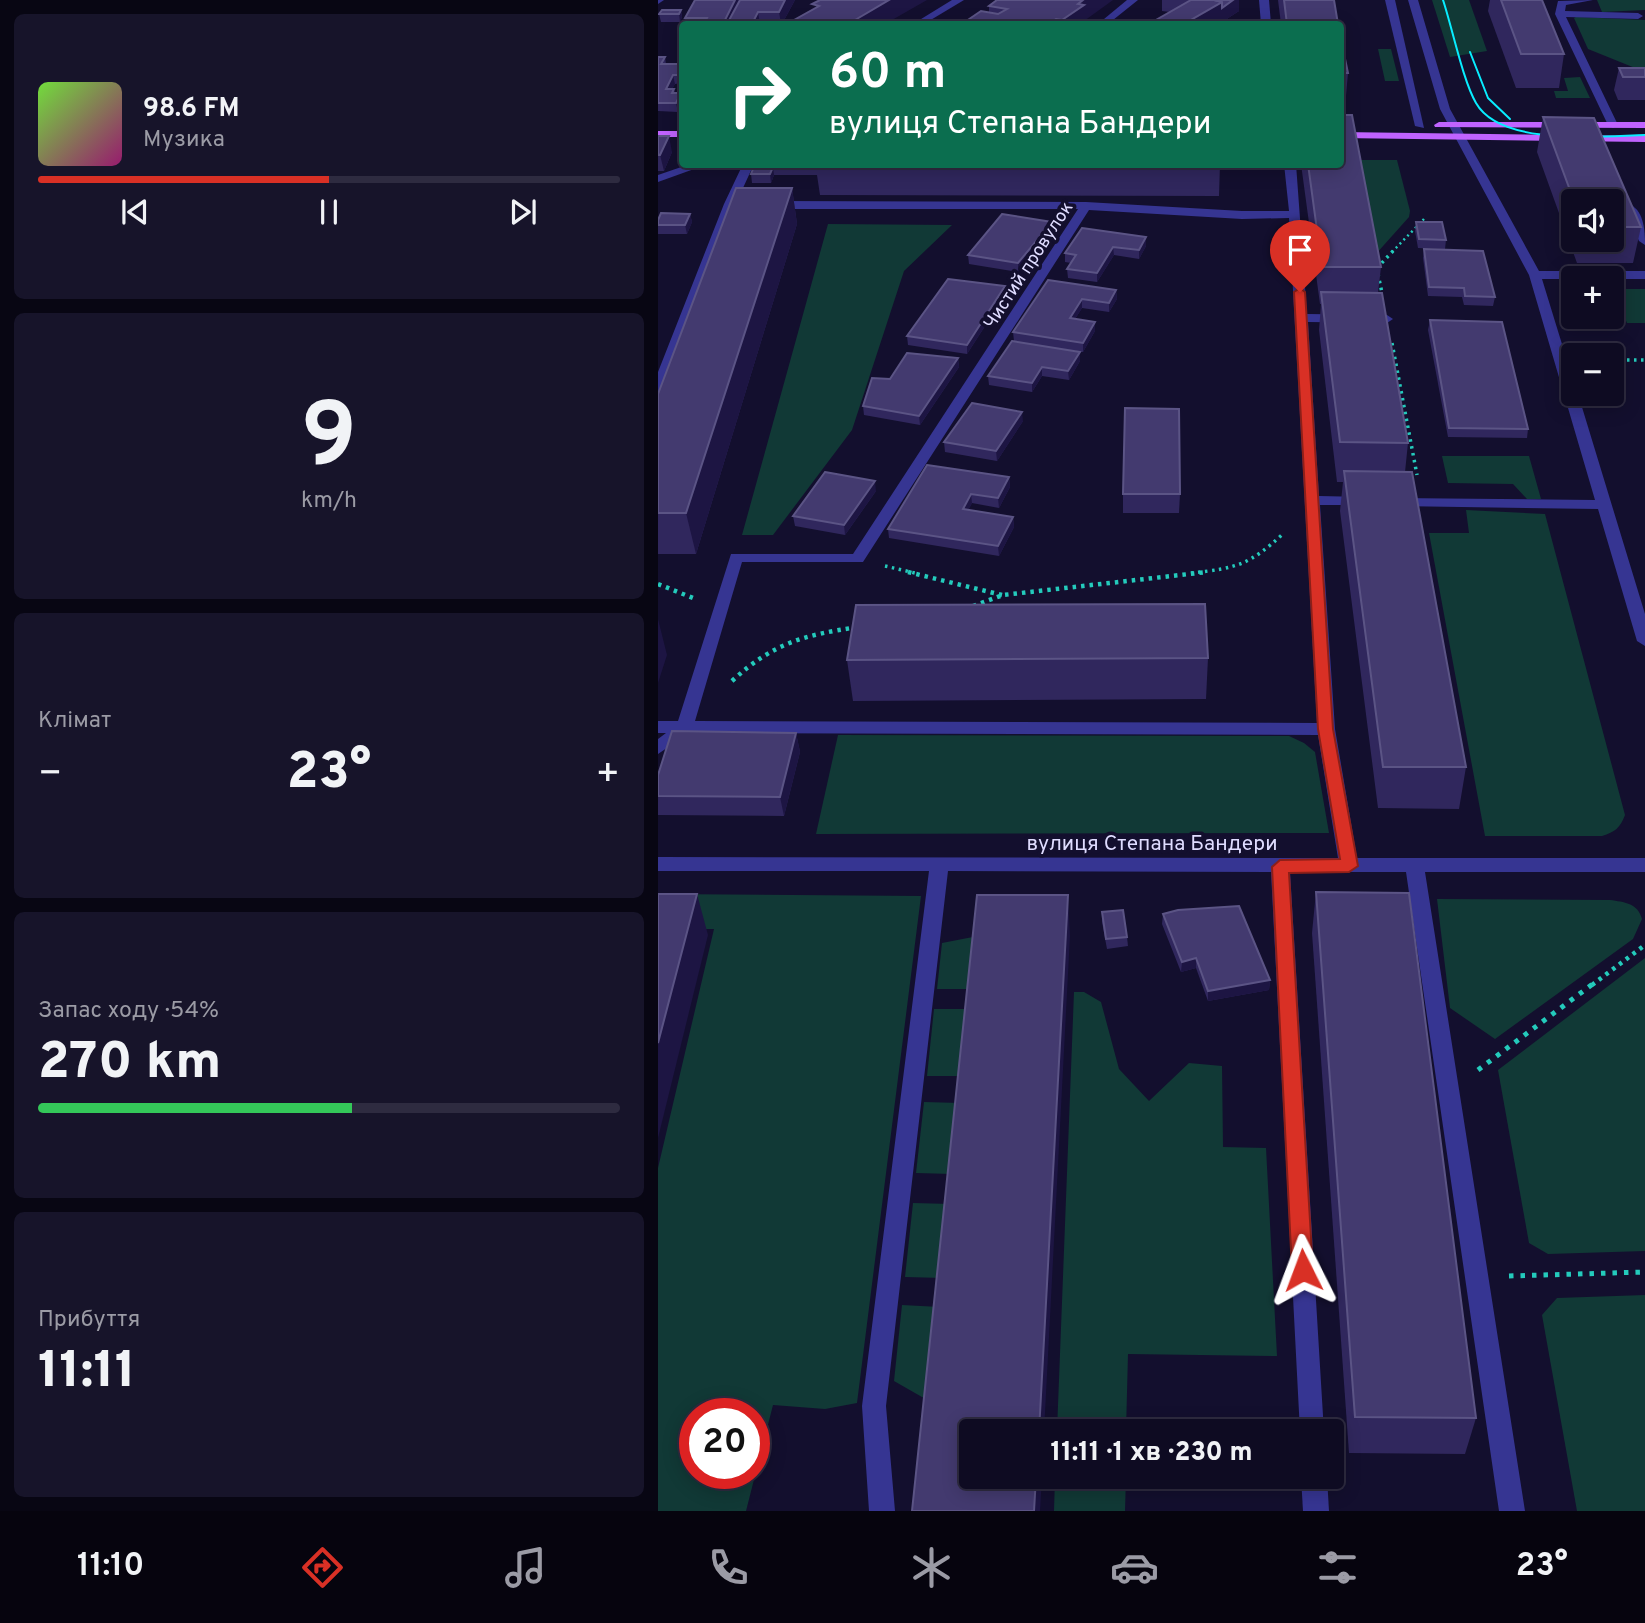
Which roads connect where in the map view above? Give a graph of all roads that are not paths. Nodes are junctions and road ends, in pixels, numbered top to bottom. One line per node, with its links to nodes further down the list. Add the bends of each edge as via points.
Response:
1 (959, 0): 9 (street)
2 (1133, 0): 10 (street)
3 (1264, 0): 11 (street)
4 (1390, 0): 17 (street)
5 (1413, 0): 18 (street, via 1445,109)
6 (1588, 0): 7 (street, via 1561,3)
7 (1560, 14): 8 (street); 12 (street)
8 (1638, 16)
9 (923, 21)
10 (1107, 21)
11 (1266, 21)
12 (1613, 125): 13 (main road); 18 (main road)
13 (1645, 125)
14 (658, 126): 15 (main road)
15 (679, 126)
16 (1344, 126): 17 (main road)
17 (1420, 126): 18 (main road)
18 (1457, 131): 21 (main road); 22 (main road, via 1604,143); 32 (street)
19 (658, 134): 20 (main road)
20 (679, 134)
21 (1344, 135)
22 (1645, 139)
23 (690, 168): 26 (street)
24 (748, 168): 36 (street, via 737,204)
25 (1290, 168): 30 (street)
26 (658, 178)
27 (1625, 194): 31 (street)
28 (758, 204): 29 (street)
29 (1086, 206): 30 (street, Чистий провулок); 41 (street, Чистий провулок, via 858,559 736,556)
30 (1295, 214): 34 (street)
31 (1645, 241)
32 (1535, 275): 33 (street); 38 (street)
33 (1645, 275)
34 (1301, 318): 35 (street); 37 (street)
35 (1387, 319)
36 (658, 389)
37 (1312, 500): 38 (street); 42 (street)
38 (1603, 505): 39 (street)
39 (1645, 641)
40 (658, 727): 41 (street)
41 (685, 727): 42 (street); 43 (street)
42 (1326, 729): 47 (street)
43 (658, 748)
44 (658, 864): 45 (street, вулиця Степана Бандери)
45 (939, 865): 49 (street, вулиця Степана Бандери); 52 (street, via 874,1406)
46 (1645, 865): 48 (street, вулиця Степана Бандери)
47 (1349, 866): 48 (street, вулиця Степана Бандери); 49 (street, вулиця Степана Бандери)
48 (1415, 866): 54 (street)
49 (1280, 867): 50 (street)
50 (1311, 1419)
51 (1315, 1489): 53 (street)
52 (882, 1511)
53 (1316, 1511)
54 (1512, 1511)

